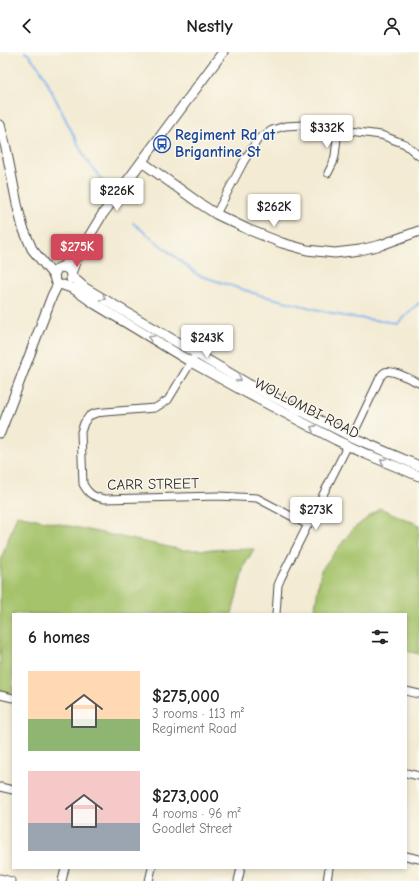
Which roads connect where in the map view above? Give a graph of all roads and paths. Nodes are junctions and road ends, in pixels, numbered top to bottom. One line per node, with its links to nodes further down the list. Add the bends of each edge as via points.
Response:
1 (223, 52): 5 (main road)
2 (0, 125): 10 (main road, WOLLOMBI ROAD, via 22,228 32,249)
3 (338, 129): 4 (street, via 381,135 405,144); 6 (street, via 335,156); 7 (street, via 303,125 284,126 258,139)
4 (419, 156)
5 (142, 162): 7 (main road); 9 (main road, via 102,215)
6 (328, 173)
7 (216, 214): 8 (main road, via 282,243 307,250 335,253 381,245)
8 (419, 231)
9 (79, 253): 11 (main road); 12 (main road)
10 (42, 261): 11 (main road); 13 (main road, WOLLOMBI ROAD)
11 (61, 268): 12 (main road, via 68,269); 13 (main road, via 56,271)
12 (71, 274): 13 (main road, via 68,283); 14 (main road, WOLLOMBI ROAD, one-way to 14, via 85,288)
13 (58, 281): 14 (main road, WOLLOMBI ROAD, one-way to 13); 16 (main road)
14 (194, 358): 17 (main road, WOLLOMBI ROAD, via 245,392); 20 (street, CARR STREET, via 168,400 155,408 96,413 89,416 82,432 83,484 86,490 105,499 218,496 257,498)
15 (419, 383): 17 (street, via 393,372 384,373)
16 (0, 433)
17 (350, 441): 18 (main road, WOLLOMBI ROAD, via 384,451); 19 (main road, WOLLOMBI ROAD, one-way to 17); 20 (street)
18 (419, 466)
19 (419, 476)
20 (308, 525): 21 (street, via 278,585)
21 (276, 613)
22 (407, 691): 23 (street)
23 (419, 694)
24 (0, 696): 25 (street)
25 (12, 698)
26 (407, 773): 27 (street)
27 (419, 776)
28 (0, 787): 29 (street)
29 (12, 790)
30 (407, 856): 31 (street)
31 (419, 859)
32 (65, 869): 38 (street)
33 (152, 869): 39 (street)
34 (241, 869): 40 (street)
35 (329, 869): 41 (street)
36 (0, 878): 37 (street)
37 (11, 881)
38 (62, 881)
39 (149, 881)
40 (238, 881)
41 (326, 881)

